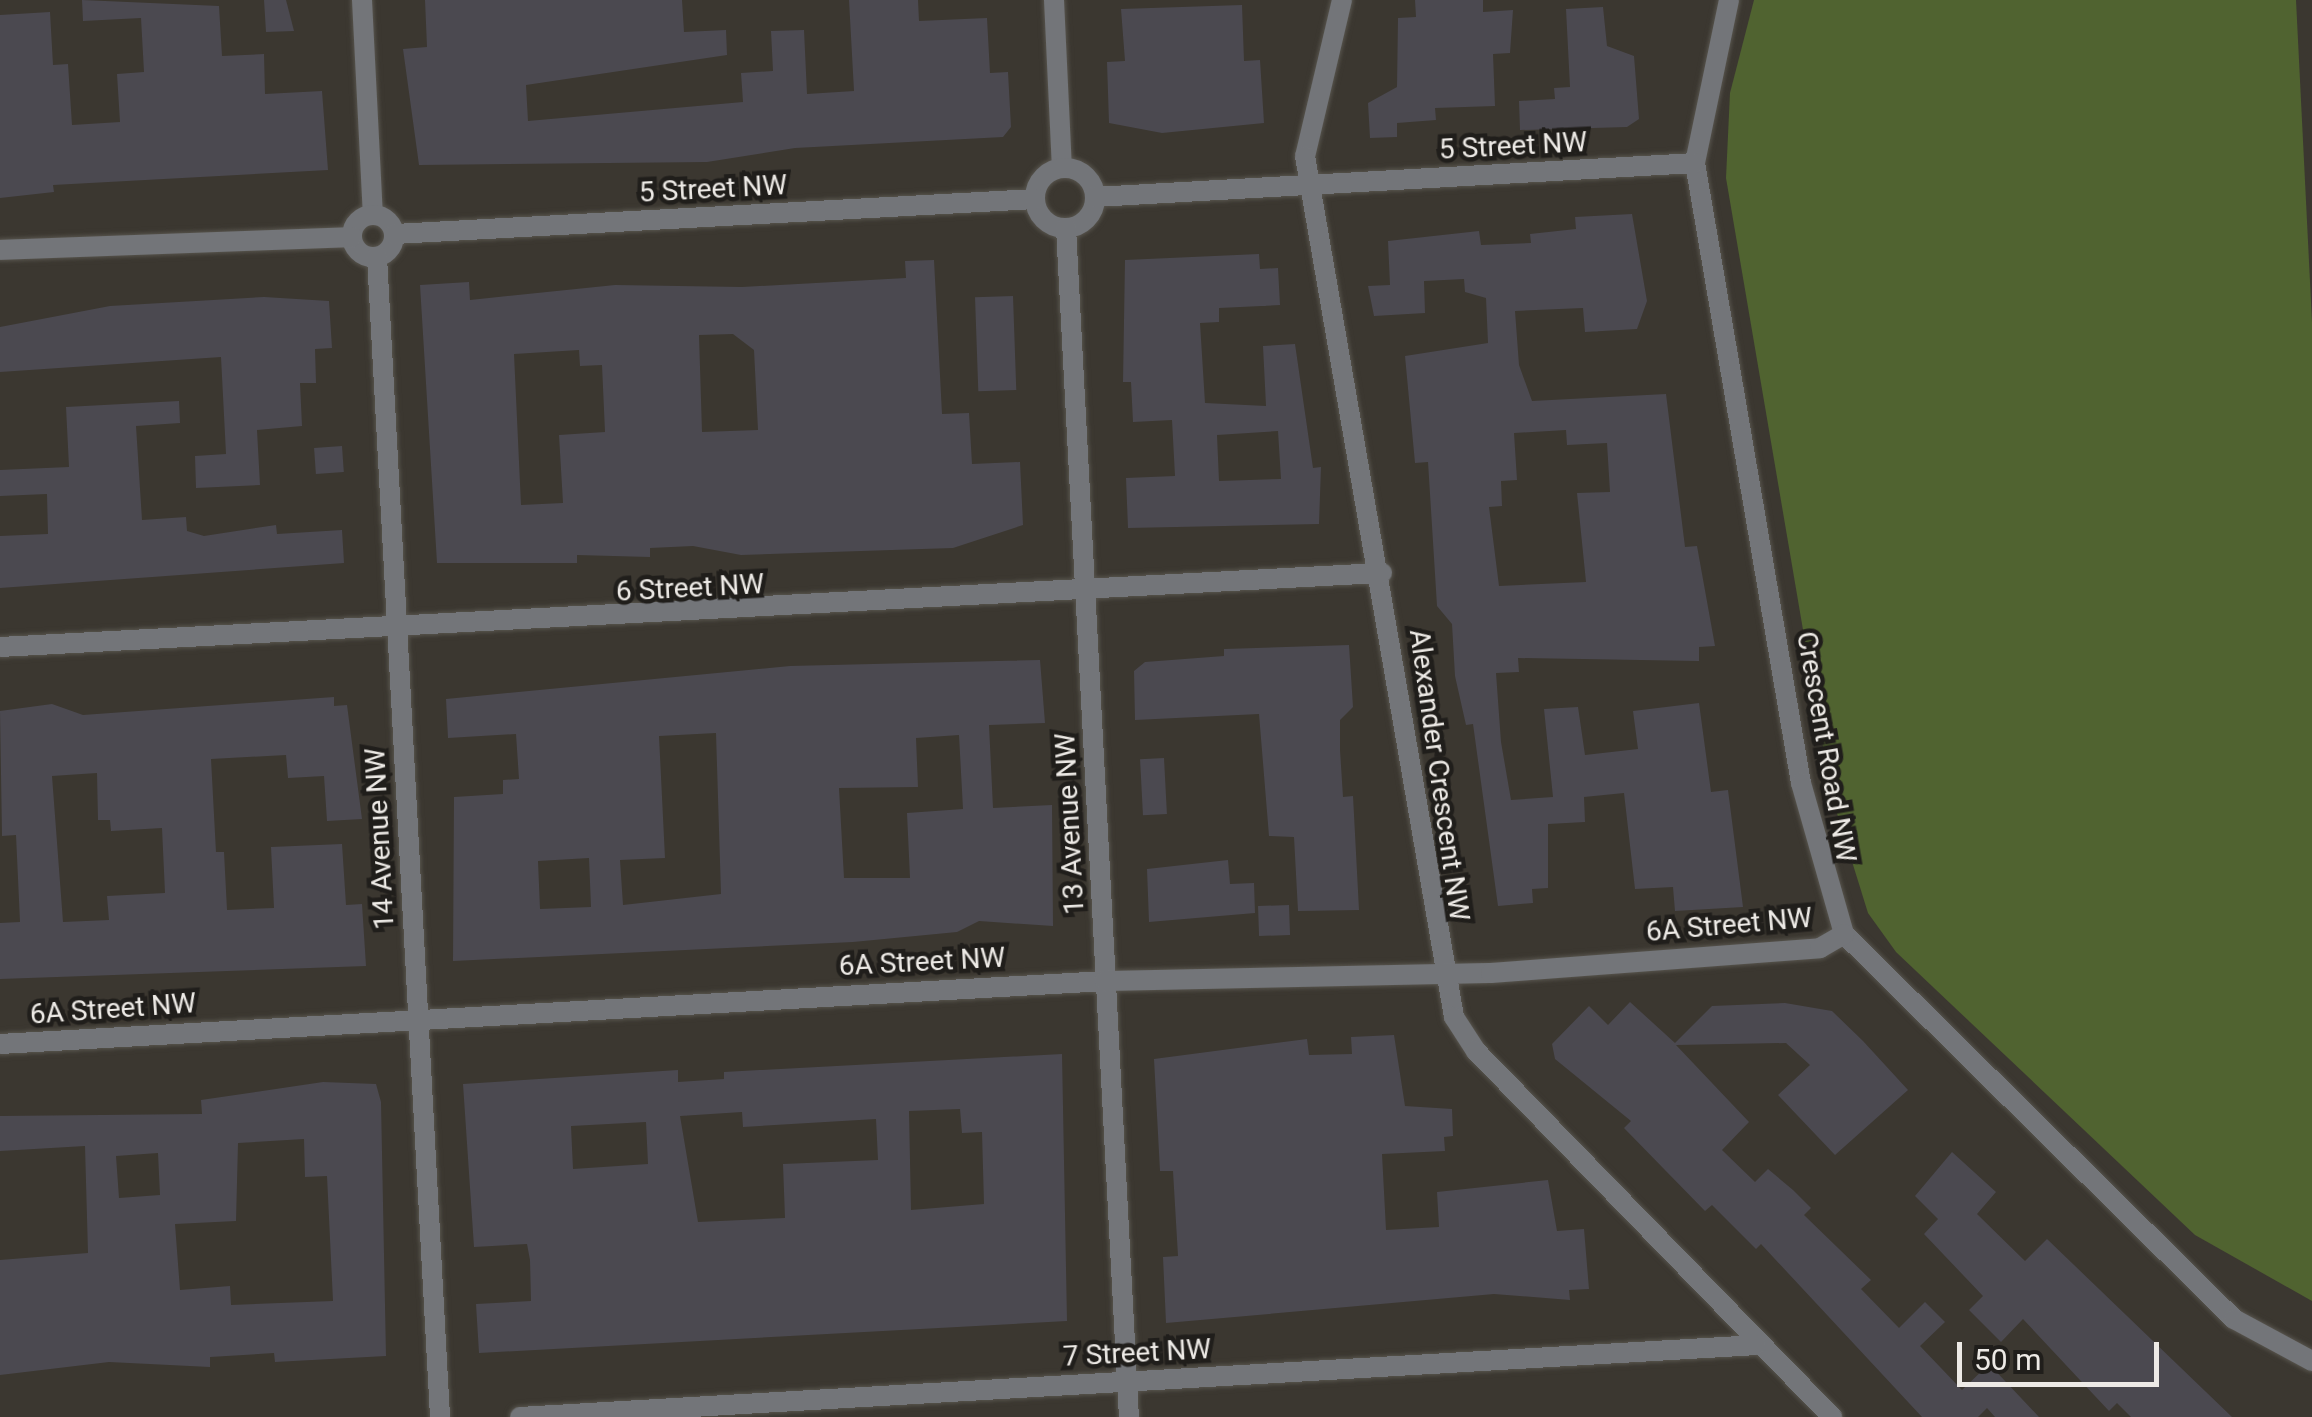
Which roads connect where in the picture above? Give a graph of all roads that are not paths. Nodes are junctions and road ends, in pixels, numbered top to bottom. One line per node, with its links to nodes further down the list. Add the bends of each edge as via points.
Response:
1 (362, 0): 10 (street)
2 (1054, 0): 6 (street)
3 (1342, 0): 7 (street, Alexander Crescent NW, via 1305,156)
4 (1729, 0): 5 (street, Crescent Road NW)
5 (1695, 164): 7 (street, 5 Street NW); 20 (street, Crescent Road NW, via 1801,783)
6 (1062, 168): 8 (street, via 1088,179); 9 (street, via 1046,175)
7 (1310, 185): 8 (street, 5 Street NW); 16 (street, Alexander Crescent NW)
8 (1095, 197): 11 (street, via 1090,215)
9 (1035, 199): 11 (street, via 1048,223); 12 (street, 5 Street NW)
10 (372, 214): 12 (street); 13 (street)
11 (1066, 228): 17 (street, 13 Avenue NW)
12 (395, 234): 15 (street)
13 (352, 237): 14 (street); 15 (street)
14 (0, 250)
15 (376, 257): 18 (street, 14 Avenue NW)
16 (1382, 573): 17 (street, 6 Street NW); 21 (street, Alexander Crescent NW)
17 (1085, 594): 18 (street, 6 Street NW); 22 (street, 13 Avenue NW)
18 (396, 631): 19 (street, 6 Street NW); 23 (street, 14 Avenue NW)
19 (0, 647)
20 (1844, 934): 21 (street, 6A Street NW, via 1820,948); 26 (street, Crescent Road NW, via 2234,1320)
21 (1440, 971): 22 (street, 6A Street NW); 25 (street, Alexander Crescent NW, via 1476,1051)
22 (1105, 980): 23 (street, 6A Street NW); 27 (street, 13 Avenue NW)
23 (418, 1016): 24 (street, 6A Street NW); 28 (street, 14 Avenue NW)
24 (0, 1044)
25 (1756, 1345): 27 (street, 7 Street NW); 31 (street, Alexander Crescent NW)
26 (2312, 1361)
27 (1126, 1380): 29 (street, 7 Street NW); 30 (street, 13 Avenue NW)
28 (440, 1417)
29 (520, 1417)
30 (1128, 1417)
31 (1832, 1417)

